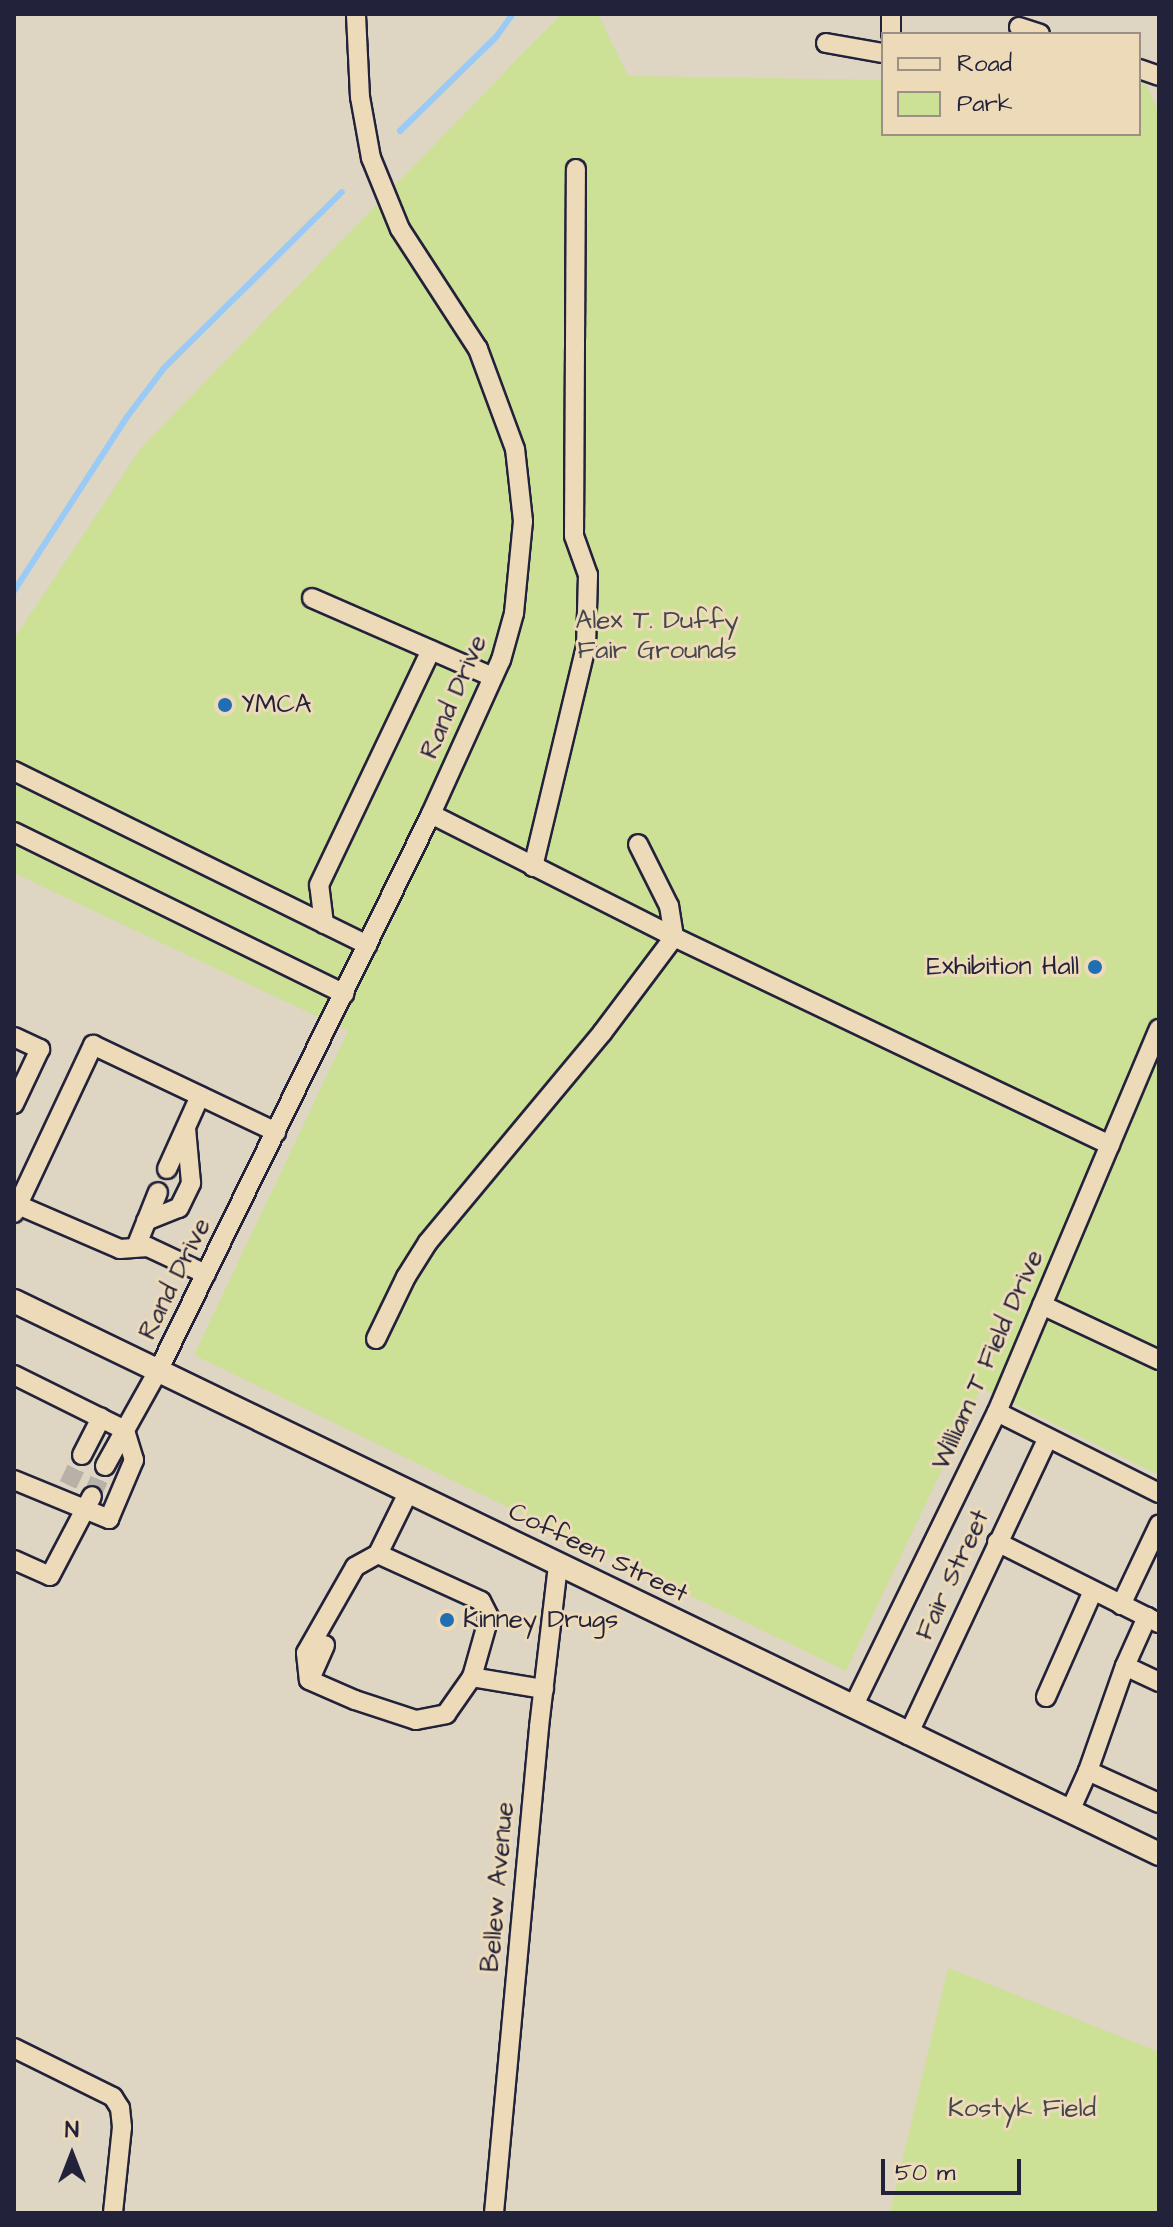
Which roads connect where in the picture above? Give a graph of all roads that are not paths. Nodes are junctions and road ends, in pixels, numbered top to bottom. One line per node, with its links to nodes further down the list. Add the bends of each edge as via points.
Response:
1 (356, 14): 7 (street, Rand Drive, via 360,97 371,158 400,229 478,349 515,449 523,521 521,559 514,613)
2 (826, 43): 3 (street)
3 (881, 53)
4 (576, 169): 12 (street, via 574,536 588,575 586,647)
5 (312, 598): 6 (street)
6 (431, 650): 7 (street); 13 (street, via 319,885)
7 (493, 677): 9 (street, Rand Drive)
8 (14, 771): 13 (street)
9 (431, 814): 12 (street); 15 (street, Rand Drive)
10 (14, 832): 16 (street)
11 (638, 844): 14 (street, via 669,906)
12 (533, 867): 14 (street)
13 (324, 924): 15 (street)
14 (674, 937): 24 (street); 33 (street, via 602,1033 428,1242)
15 (367, 945): 16 (street, Rand Drive)
16 (344, 994): 23 (street, Rand Drive)
17 (1159, 1029): 24 (street, William T Field Drive)
18 (14, 1037): 19 (street, via 40,1049)
19 (20, 1075): 21 (street)
20 (200, 1096): 22 (street); 23 (street); 27 (street, via 93,1045)
21 (14, 1104)
22 (186, 1128): 25 (street); 28 (street, via 191,1183 179,1208)
23 (276, 1132): 30 (street, Rand Drive)
24 (1110, 1145): 31 (street, William T Field Drive)
25 (167, 1169)
26 (158, 1192): 28 (street)
27 (16, 1209): 29 (street, via 120,1249)
28 (146, 1221): 29 (street)
29 (136, 1247): 30 (street, via 148,1247)
30 (206, 1274): 35 (street, Rand Drive)
31 (1042, 1305): 34 (street); 37 (street, William T Field Drive)
32 (16, 1307): 35 (main road, Coffeen Street)
33 (376, 1339)
34 (1159, 1360)
35 (158, 1371): 39 (street, Rand Drive); 44 (main road, Coffeen Street)
36 (14, 1375): 38 (street)
37 (997, 1412): 40 (street); 62 (street, William T Field Drive)
38 (101, 1418): 39 (street); 41 (street)
39 (125, 1430): 42 (street, Rand Drive); 46 (street, via 134,1460 109,1519)
40 (1047, 1439): 45 (street); 48 (street, Fair Street)
41 (82, 1455)
42 (105, 1466)
43 (14, 1480): 46 (street)
44 (408, 1493): 49 (street); 51 (main road, Coffeen Street)
45 (1159, 1493)
46 (89, 1503): 50 (street, via 50,1576)
47 (1159, 1525): 53 (street)
48 (997, 1542): 52 (street); 63 (street, Fair Street)
49 (378, 1554): 54 (street, via 355,1567); 57 (street, via 481,1601 489,1617)
50 (14, 1560)
51 (558, 1565): 60 (street, Bellew Avenue); 62 (main road, Coffeen Street)
52 (1093, 1591): 53 (street); 61 (street)
53 (1121, 1605): 55 (street)
54 (331, 1608): 58 (street, via 306,1653); 58 (street, via 337,1619)
55 (1153, 1620): 56 (street)
56 (1125, 1666): 59 (street); 64 (street)
57 (472, 1677): 58 (street, via 446,1714 416,1720); 60 (street)
58 (309, 1680)
59 (1159, 1682)
60 (544, 1689): 70 (street, Bellew Avenue)
61 (1046, 1697)
62 (853, 1707): 63 (main road, Coffeen Street)
63 (908, 1735): 66 (main road, Coffeen Street)
64 (1088, 1771): 65 (street); 66 (street)
65 (1159, 1803)
66 (1070, 1811): 67 (main road, Coffeen Street)
67 (1159, 1854)
68 (14, 2048): 69 (street, via 113,2097 120,2108)
69 (113, 2213)
70 (494, 2213)

